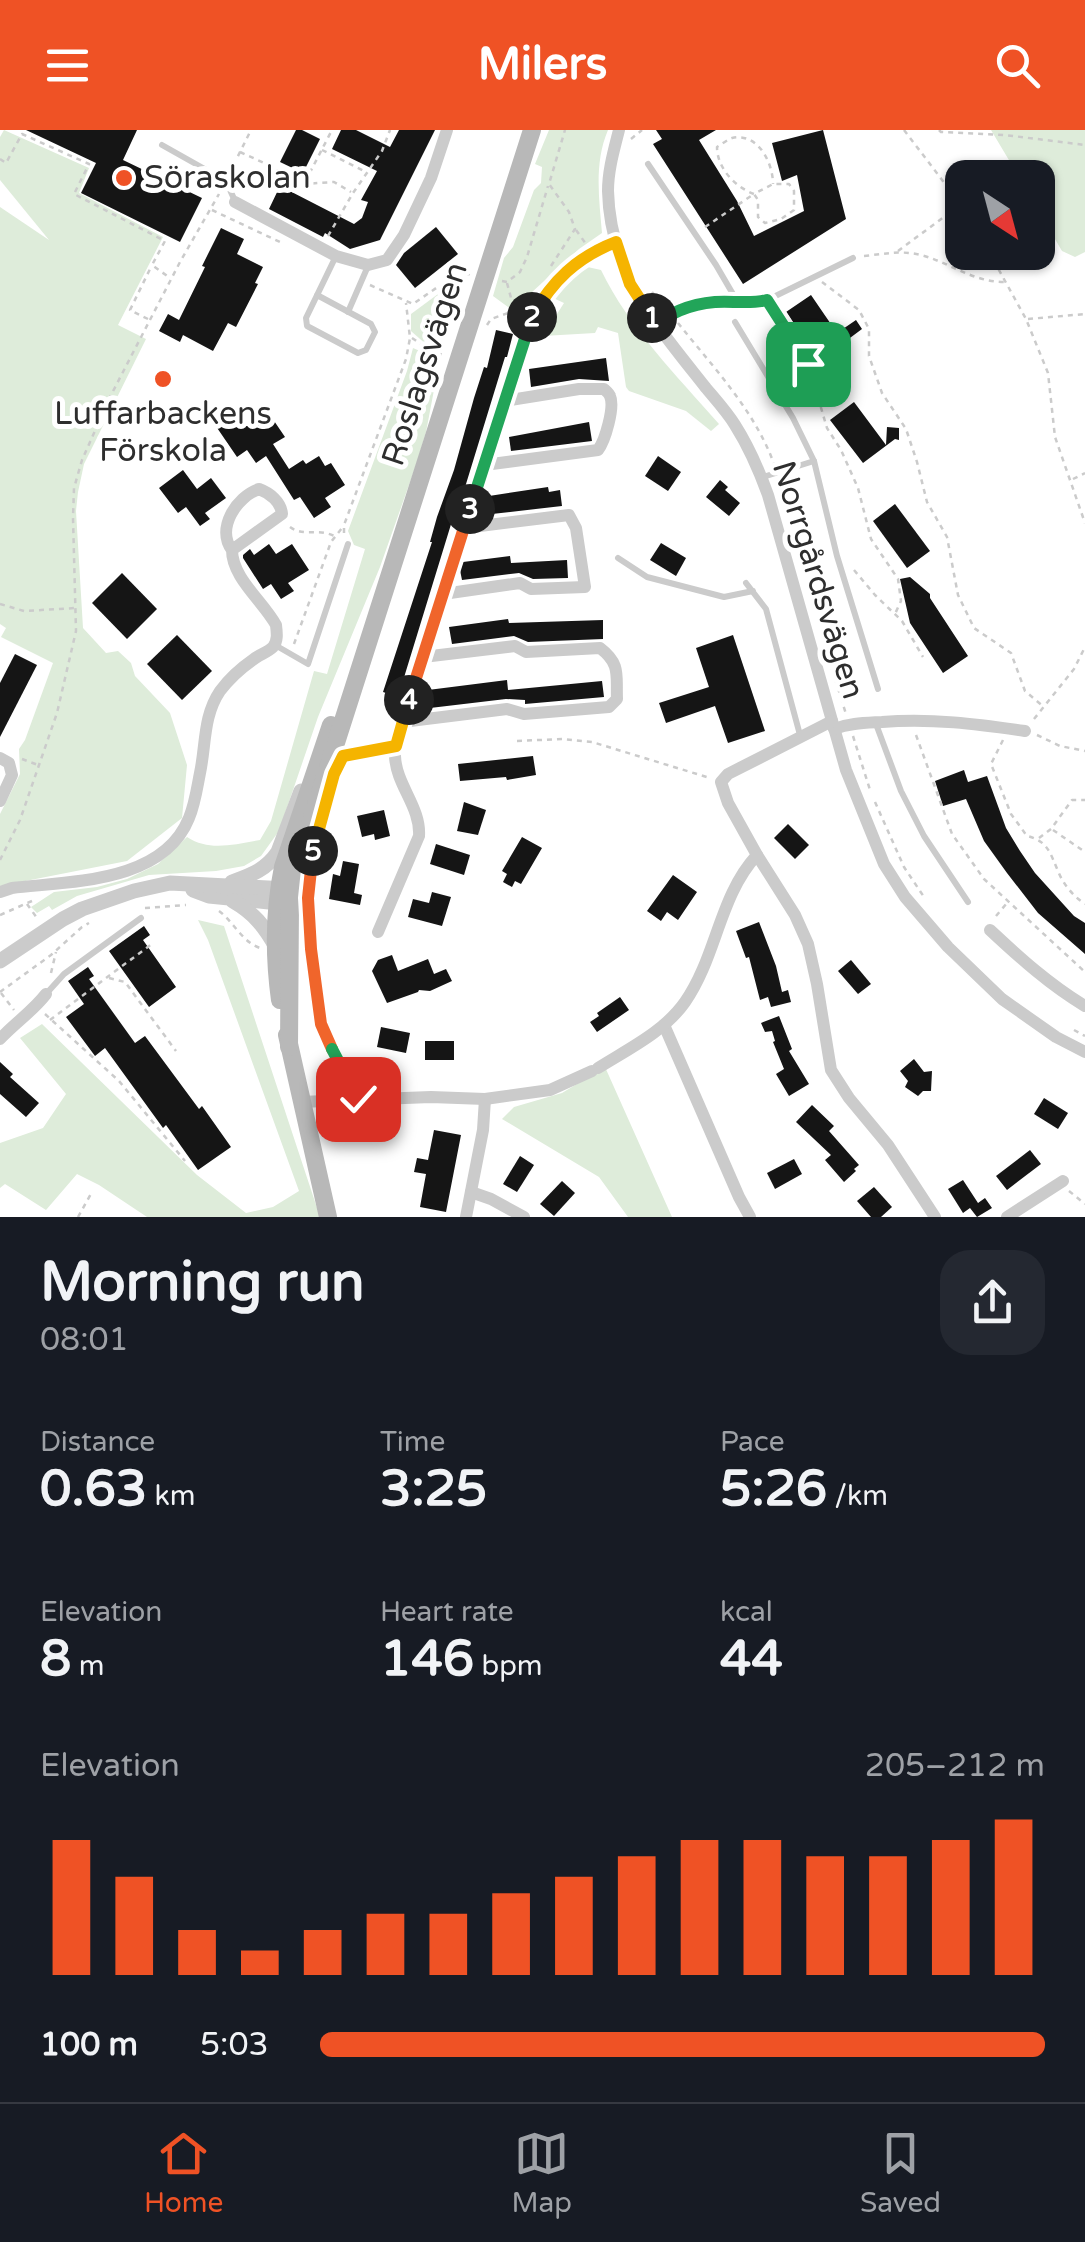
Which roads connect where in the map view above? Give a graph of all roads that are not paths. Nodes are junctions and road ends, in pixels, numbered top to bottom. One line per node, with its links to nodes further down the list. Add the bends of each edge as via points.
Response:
1 (448, 130): 10 (street, via 404,235 387,260)
2 (532, 134): 27 (main road, Roslagsvägen)
3 (622, 136): 7 (street, Norrgårdsvägen, via 609,174)
4 (162, 145): 6 (lane, via 226,181)
5 (648, 164): 12 (lane)
6 (235, 202): 8 (street)
7 (616, 242): 15 (street, Norrgårdsvägen, via 630,284); 16 (street, via 555,281 532,314)
8 (336, 256): 10 (street); 11 (lane)
9 (853, 258): 12 (lane, via 767,300)
10 (368, 265): 13 (lane)
11 (317, 296): 13 (lane); 13 (lane, via 306,326 366,350 375,332)
12 (737, 302): 15 (lane, via 698,303)
13 (348, 312)
14 (735, 322): 17 (lane, Norrgårdsvägen)
15 (656, 324): 19 (street, Norrgårdsvägen, via 734,423)
16 (504, 402): 18 (street); 18 (street, via 604,389 611,402 606,440 598,450)
17 (814, 461): 19 (lane); 30 (lane, Norrgårdsvägen)
18 (484, 465): 20 (street)
19 (762, 478): 33 (street, Norrgårdsvägen)
20 (464, 528): 26 (street); 26 (street, via 569,515 585,587 520,584)
21 (348, 544): 28 (lane, via 308,664)
22 (232, 550): 22 (street, via 280,517 282,508 268,492 249,492 233,512 226,542); 28 (street, via 234,565 276,625)
23 (618, 558): 25 (lane, via 646,577 724,597)
24 (746, 583): 25 (lane)
25 (753, 591): 35 (lane, via 766,608)
26 (443, 594): 29 (street)
27 (380, 604): 36 (main road, Roslagsvägen); 44 (main road, Roslagsvägen)
28 (275, 645): 42 (street, via 220,692 188,820 176,840 132,870)
29 (422, 657): 31 (street); 31 (street, via 515,646 526,652 600,648 618,672 617,699 609,707 524,714 507,709)
30 (878, 690)
31 (402, 722): 48 (street, via 396,767 419,820 419,836)
32 (875, 722): 33 (street, Norrgårdsvägen); 34 (street, Norrgårdsvägen, via 952,720); 45 (lane, Norrgårdsvägen, via 924,836)
33 (833, 725): 35 (street); 56 (street, Norrgårdsvägen, via 884,864 905,897 1002,1000)
34 (1025, 732)
35 (800, 736): 39 (street, via 721,782)
36 (320, 749): 41 (street, via 272,861); 44 (main road, Roslagsvägen, via 283,868)
37 (0, 758): 38 (street, via 12,775)
38 (0, 801)
39 (757, 855): 53 (street, via 735,884 694,988); 65 (street, via 808,944 831,1070)
40 (170, 883): 41 (street); 43 (street); 50 (street, via 82,908)
41 (224, 885): 44 (street)
42 (0, 892)
43 (210, 896): 44 (street); 49 (street, via 252,912)
44 (289, 897): 49 (main road, Roslagsvägen); 55 (main road, Roslagsvägen)
45 (968, 902)
46 (140, 918): 51 (lane)
47 (990, 930): 52 (street)
48 (378, 932)
49 (276, 948): 55 (main road, Roslagsvägen)
50 (0, 960)
51 (46, 994): 54 (street)
52 (1085, 1006)
53 (664, 1025): 57 (street, via 550,1090); 64 (street)
54 (0, 1039)
55 (289, 1046): 58 (main road, Roslagsvägen)
56 (1085, 1052)
57 (485, 1098): 58 (street); 60 (street)
58 (300, 1102): 61 (main road, Roslagsvägen)
59 (1063, 1182): 66 (street)
60 (471, 1192): 62 (street); 63 (street)
61 (328, 1217)
62 (466, 1217)
63 (524, 1217)
64 (750, 1217)
65 (935, 1217)
66 (1007, 1217)

